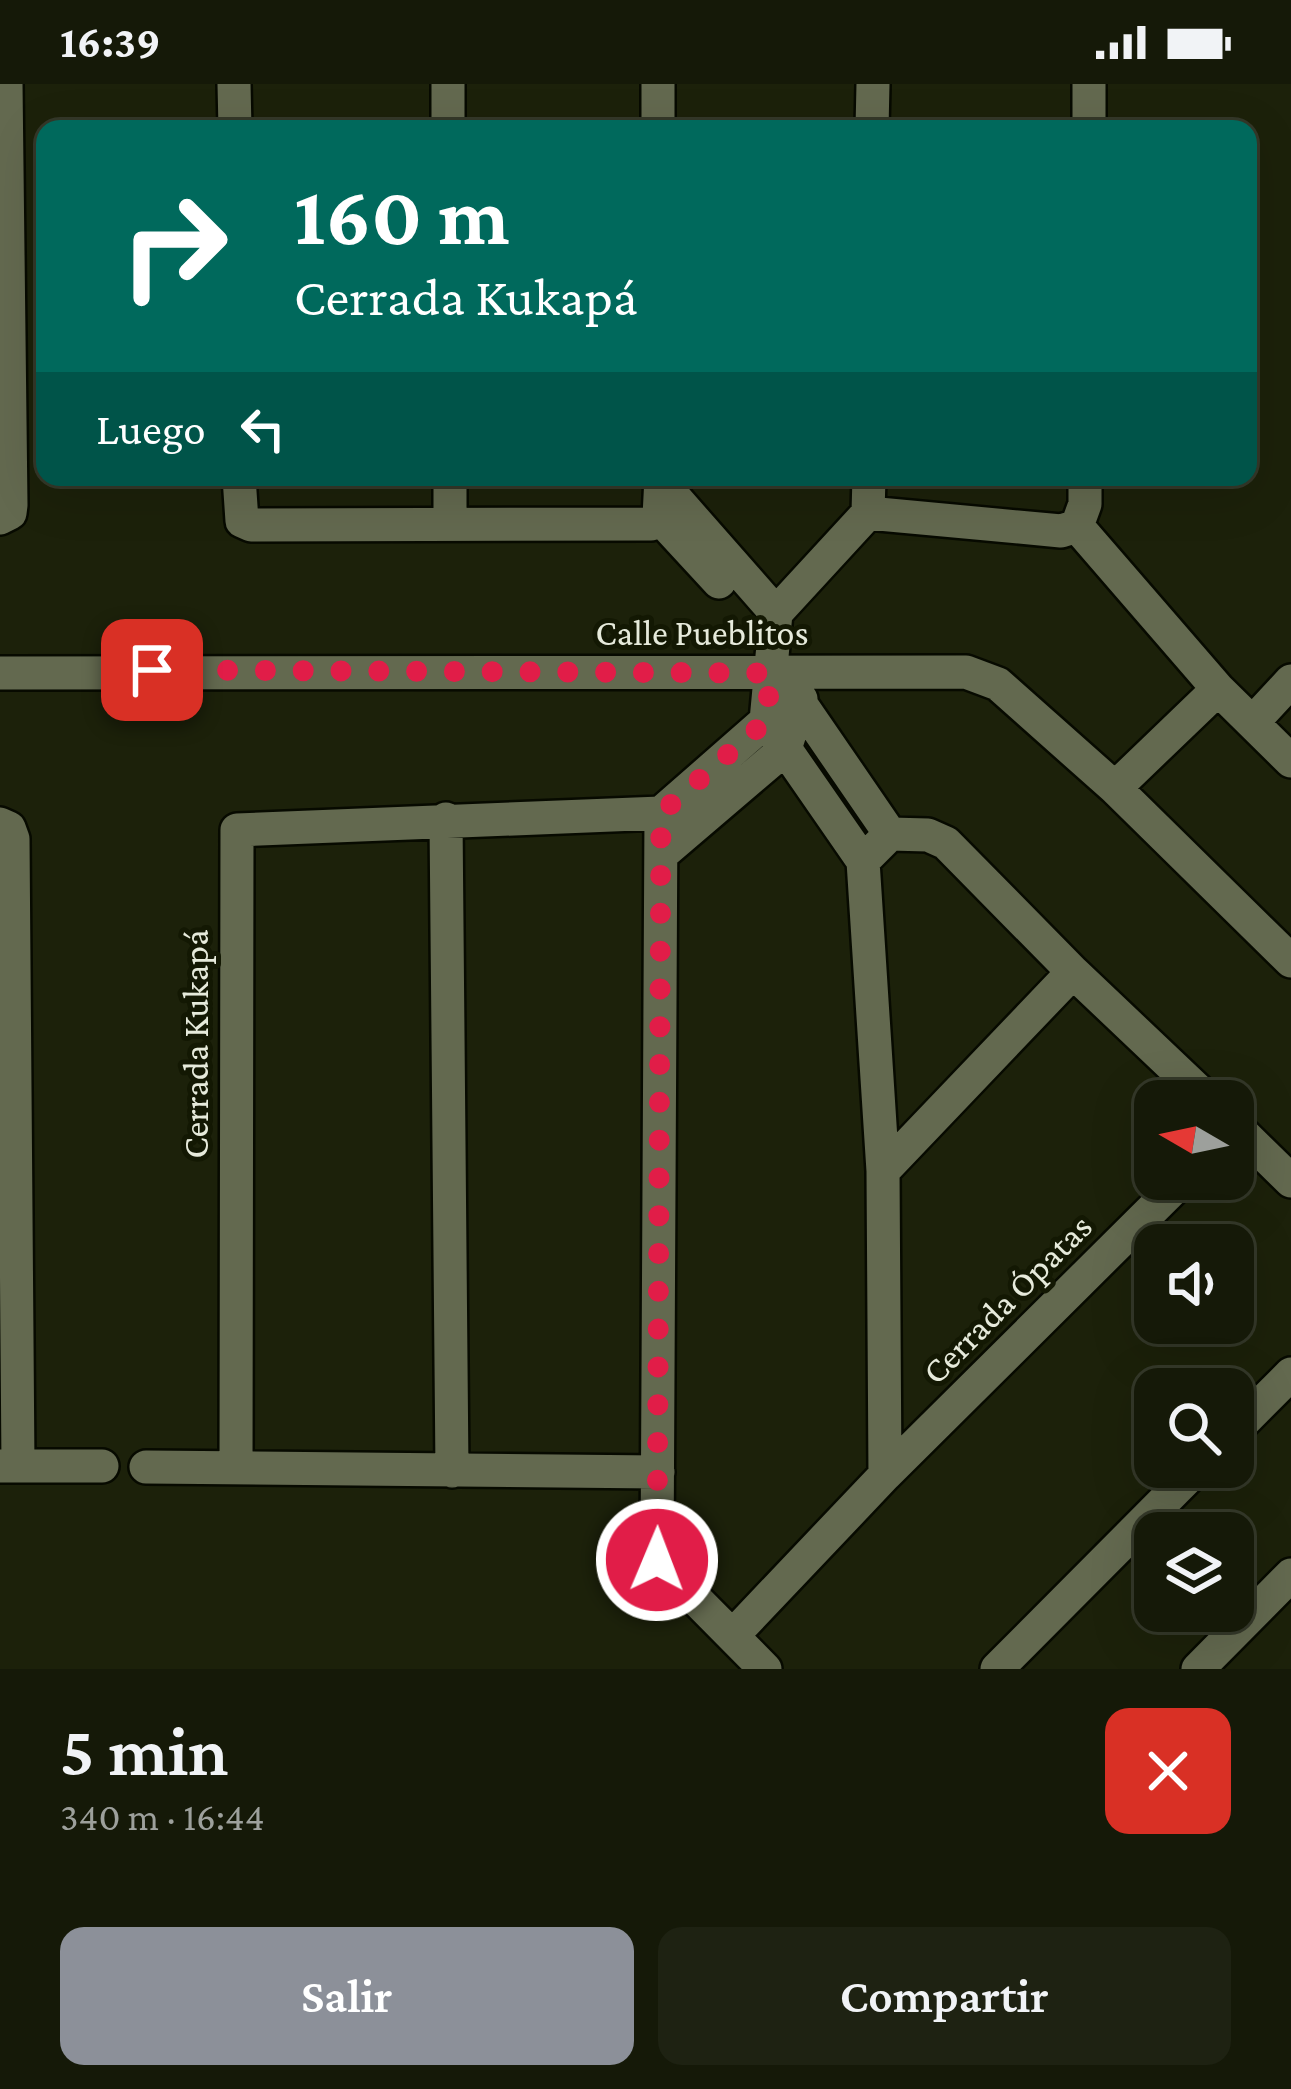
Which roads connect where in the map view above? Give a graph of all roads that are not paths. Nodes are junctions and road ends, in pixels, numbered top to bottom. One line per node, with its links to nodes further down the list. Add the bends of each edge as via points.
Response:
1 (6, 84): 20 (street, via 11,505)
2 (234, 84): 7 (street)
3 (448, 84): 8 (street)
4 (658, 84): 9 (street)
5 (872, 84): 10 (street)
6 (1089, 84): 11 (street)
7 (235, 120)
8 (448, 120)
9 (658, 120)
10 (872, 120)
11 (1088, 120)
12 (239, 486): 21 (street, via 242,521 251,525)
13 (450, 486): 21 (street)
14 (661, 486): 19 (street)
15 (665, 486): 23 (street)
16 (869, 486): 18 (street)
17 (1085, 486): 22 (street)
18 (868, 512): 22 (street, via 1060,531); 23 (street)
19 (659, 517): 21 (street, via 651,524); 23 (street)
20 (0, 518)
21 (450, 522)
22 (1077, 526): 26 (street)
23 (773, 642): 24 (street, Calle Pueblitos); 27 (street); 29 (street); 31 (street, Calle Pueblitos, via 984,676)
24 (0, 673)
25 (1291, 681): 28 (street)
26 (1218, 689): 28 (street); 31 (street)
27 (801, 699): 29 (street, via 796,726); 35 (street)
28 (1253, 722): 30 (street)
29 (776, 735): 32 (street); 36 (street); 37 (street)
30 (1291, 761)
31 (1115, 788): 38 (street, Calle Pueblitos)
32 (661, 813): 33 (street, Cerrada Kukapá); 36 (street)
33 (446, 819): 50 (street, Cerrada Kukapá, via 237,830); 51 (street)
34 (0, 824): 47 (street, via 13,839)
35 (890, 834): 37 (street); 39 (street, via 946,843)
36 (662, 854): 52 (street)
37 (862, 861): 42 (street, Cerrada Ópatas)
38 (1291, 962)
39 (1073, 972): 40 (street); 42 (street)
40 (1187, 1080)
41 (1254, 1146): 43 (street)
42 (883, 1171): 53 (street, Cerrada Ópatas)
43 (1291, 1181)
44 (1162, 1200): 53 (street, Cerrada Ópatas)
45 (1291, 1374): 46 (street)
46 (1254, 1411)
47 (9, 1466): 48 (street)
48 (101, 1466)
49 (146, 1467): 50 (street)
50 (236, 1468): 51 (street)
51 (452, 1471): 52 (street)
52 (658, 1472): 56 (street, via 657,1560)
53 (886, 1475): 56 (street, Cerrada Ópatas)
54 (1177, 1488): 58 (street)
55 (1291, 1575): 59 (street)
56 (736, 1639): 57 (street)
57 (765, 1669)
58 (997, 1669)
59 (1198, 1669)

